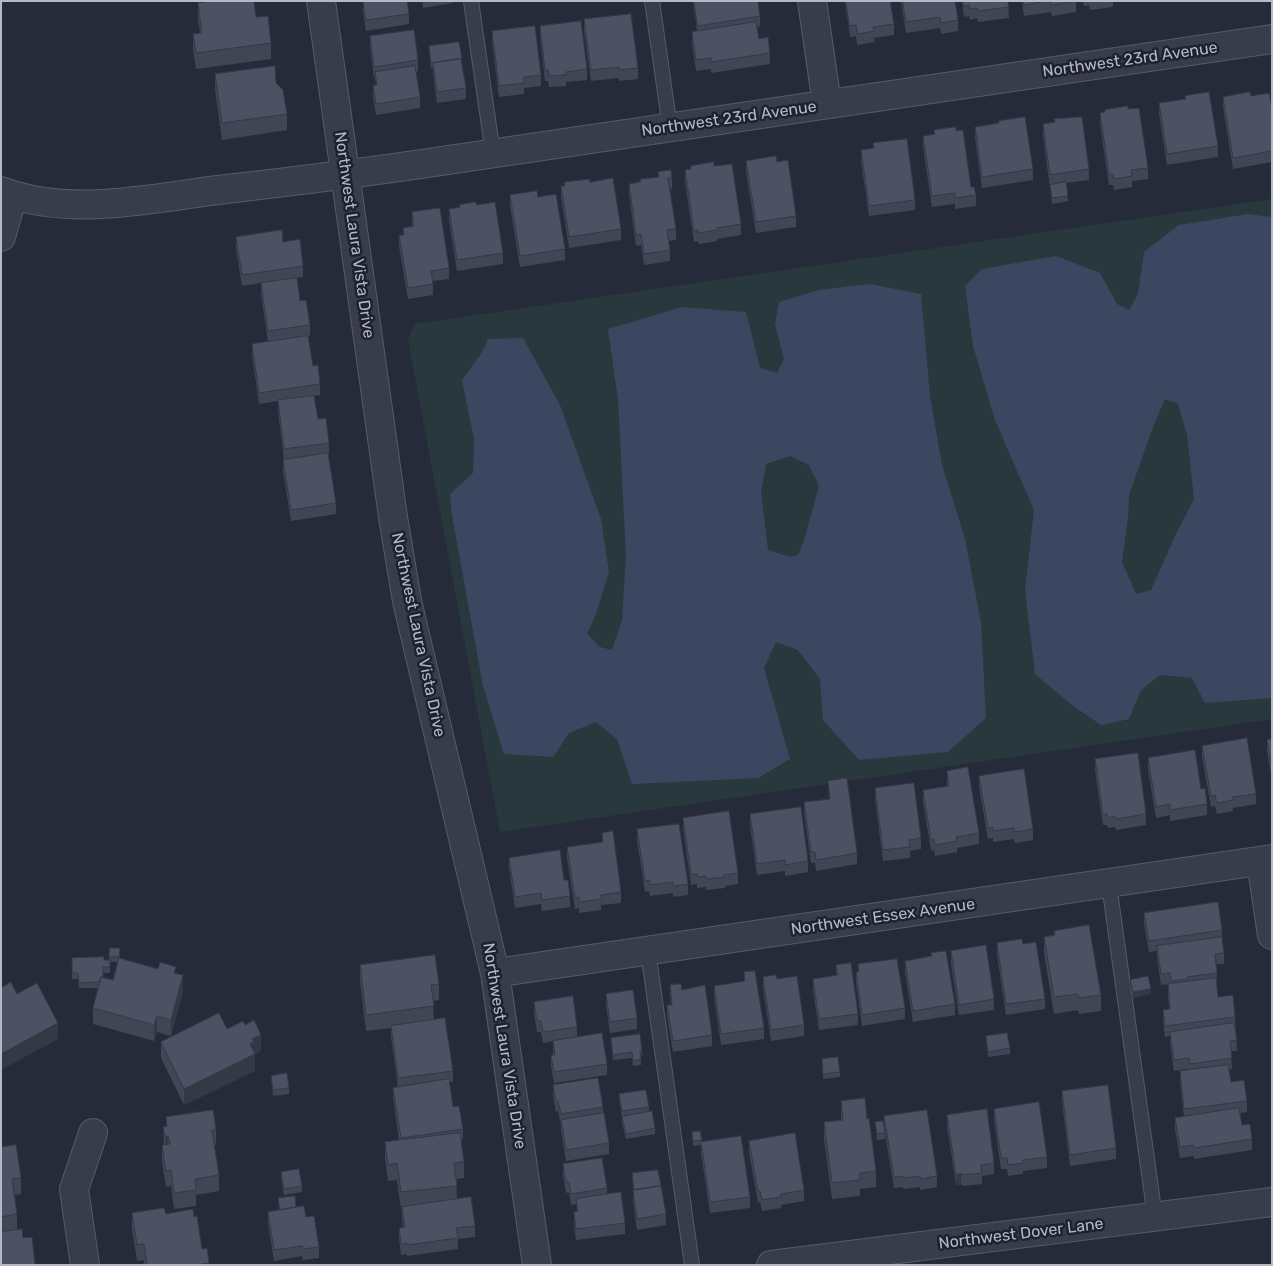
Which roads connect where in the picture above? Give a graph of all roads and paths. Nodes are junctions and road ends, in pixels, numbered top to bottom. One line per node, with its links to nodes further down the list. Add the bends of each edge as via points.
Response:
1 (321, 1): 9 (street, Northwest Laura Vista Drive)
2 (470, 1): 8 (lane)
3 (652, 1): 7 (lane)
4 (812, 1): 6 (street)
5 (1272, 39): 6 (street, Northwest 23rd Avenue)
6 (827, 104): 7 (street, Northwest 23rd Avenue)
7 (670, 128): 8 (street, Northwest 23rd Avenue)
8 (493, 154): 9 (street, Northwest 23rd Avenue)
9 (345, 175): 10 (street, Northwest 23rd Avenue, via 127,202 77,205 43,202); 16 (street, Northwest Laura Vista Drive, via 407,601)
10 (7, 193): 11 (street)
11 (1, 236)
12 (1267, 860): 13 (street, Northwest Essex Avenue); 14 (street)
13 (1109, 884): 15 (street, Northwest Essex Avenue); 19 (lane)
14 (1272, 935)
15 (648, 950): 16 (street, Northwest Essex Avenue); 22 (lane)
16 (495, 973): 21 (street, Northwest Laura Vista Drive)
17 (93, 1133): 20 (street, via 74,1189)
18 (1272, 1202): 19 (street, Northwest Dover Lane)
19 (1156, 1217): 23 (street, Northwest Dover Lane)
20 (85, 1265)
21 (537, 1265)
22 (692, 1265)
23 (771, 1265)

